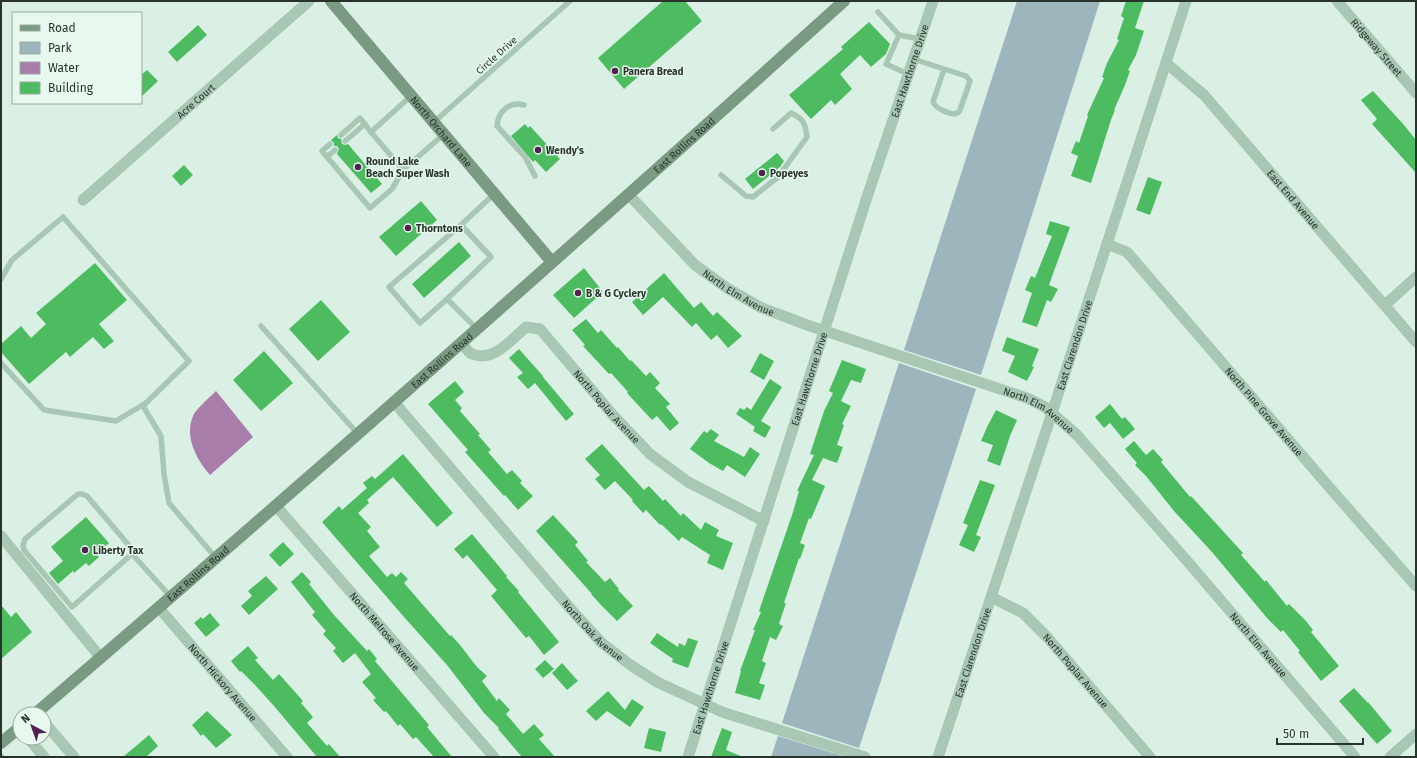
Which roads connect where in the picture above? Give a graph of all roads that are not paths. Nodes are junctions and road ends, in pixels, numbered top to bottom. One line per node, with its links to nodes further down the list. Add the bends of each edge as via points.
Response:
1 (309, 1): 35 (street, Acre Court)
2 (331, 1): 18 (main road, North Orchard Lane)
3 (570, 1): 20 (lane, Circle Drive)
4 (844, 1): 34 (main road, East Rollins Road)
5 (926, 1): 10 (street)
6 (933, 1): 10 (street, East Hawthorne Drive)
7 (1186, 1): 14 (street, East Clarendon Drive)
8 (1337, 1): 17 (street, Ridgeway Street)
9 (878, 12): 11 (lane)
10 (929, 13): 12 (street, East Hawthorne Drive)
11 (898, 35): 12 (lane); 16 (lane, via 886,64)
12 (920, 39): 13 (street, East Hawthorne Drive)
13 (913, 59): 15 (lane); 16 (street, East Hawthorne Drive)
14 (1166, 63): 37 (street, East Clarendon Drive); 42 (street, East End Avenue, via 1204,95)
15 (944, 69): 15 (lane, via 966,76 970,81 960,110 955,114 937,108 933,102)
16 (908, 74): 45 (street, East Hawthorne Drive)
17 (1416, 93)
18 (412, 96): 20 (main road, North Orchard Lane); 23 (lane)
19 (524, 105): 31 (lane, via 518,103 501,112 497,126 525,157)
20 (434, 122): 24 (main road, North Orchard Lane)
21 (365, 124): 23 (lane); 25 (lane, via 360,118); 26 (lane)
22 (773, 129): 32 (lane, via 791,113 800,117 805,124 807,137 778,177 753,198 746,196)
23 (371, 132): 30 (lane)
24 (444, 134): 30 (lane); 33 (main road, North Orchard Lane)
25 (341, 135)
26 (345, 141)
27 (330, 144): 29 (lane, via 322,150)
28 (335, 150): 29 (lane)
29 (327, 157): 30 (lane, via 370,208 392,189)
30 (403, 170)
31 (535, 176)
32 (721, 176)
33 (495, 194): 36 (lane); 38 (main road, North Orchard Lane)
34 (629, 195): 38 (main road, East Rollins Road); 45 (street, North Elm Avenue, via 695,265 727,288 760,307)
35 (82, 200)
36 (461, 225): 41 (lane, via 490,257); 41 (lane, via 389,287 420,323)
37 (1107, 244): 51 (street, East Clarendon Drive); 58 (street, North Pine Grove Avenue, via 1127,252)
38 (552, 262): 44 (main road, East Rollins Road)
39 (1416, 277): 42 (street)
40 (1, 279): 50 (lane, via 12,260 63,217 189,361)
41 (447, 299): 44 (lane)
42 (1385, 305): 46 (street, East End Avenue)
43 (261, 326): 52 (lane)
44 (476, 329): 47 (main road, East Rollins Road)
45 (825, 331): 51 (street, North Elm Avenue, via 1027,398); 54 (street, East Hawthorne Drive)
46 (1416, 342)
47 (461, 343): 49 (main road, East Rollins Road); 54 (street, North Poplar Avenue, via 472,354 484,356 496,353 526,326 540,329 613,415 650,454 688,482)
48 (1, 363): 50 (lane, via 44,410 116,421)
49 (394, 402): 52 (main road, East Rollins Road); 63 (street, North Oak Avenue, via 602,643 657,682)
50 (146, 403): 57 (lane, via 143,406 161,436 169,503)
51 (1052, 413): 60 (street, East Clarendon Drive); 78 (street, North Elm Avenue, via 1077,435)
52 (358, 434): 53 (main road, East Rollins Road)
53 (276, 506): 57 (main road, East Rollins Road); 73 (street, North Melrose Avenue)
54 (764, 521): 63 (street, East Hawthorne Drive)
55 (1, 536): 62 (street)
56 (132, 554): 56 (lane, via 72,607 23,546 25,539 78,494 82,494 87,496 132,549); 59 (lane)
57 (216, 558): 59 (main road, East Rollins Road)
58 (1416, 586)
59 (171, 597): 61 (main road, East Rollins Road)
60 (991, 597): 76 (street, East Clarendon Drive); 77 (street, North Poplar Avenue, via 1023,613 1038,628)
61 (159, 608): 62 (main road, East Rollins Road); 72 (street, North Hickory Avenue)
62 (101, 658): 64 (main road, East Rollins Road)
63 (706, 705): 74 (street, East Hawthorne Drive); 75 (street, North Oak Avenue)
64 (49, 706)
65 (12, 734): 68 (main road)
66 (52, 734): 70 (street)
67 (1416, 734): 79 (street)
68 (1, 743)
69 (35, 746): 71 (street)
70 (69, 755)
71 (44, 757)
72 (287, 757)
73 (494, 757)
74 (688, 757)
75 (865, 757)
76 (938, 757)
77 (1150, 757)
78 (1355, 757)
79 (1390, 757)

